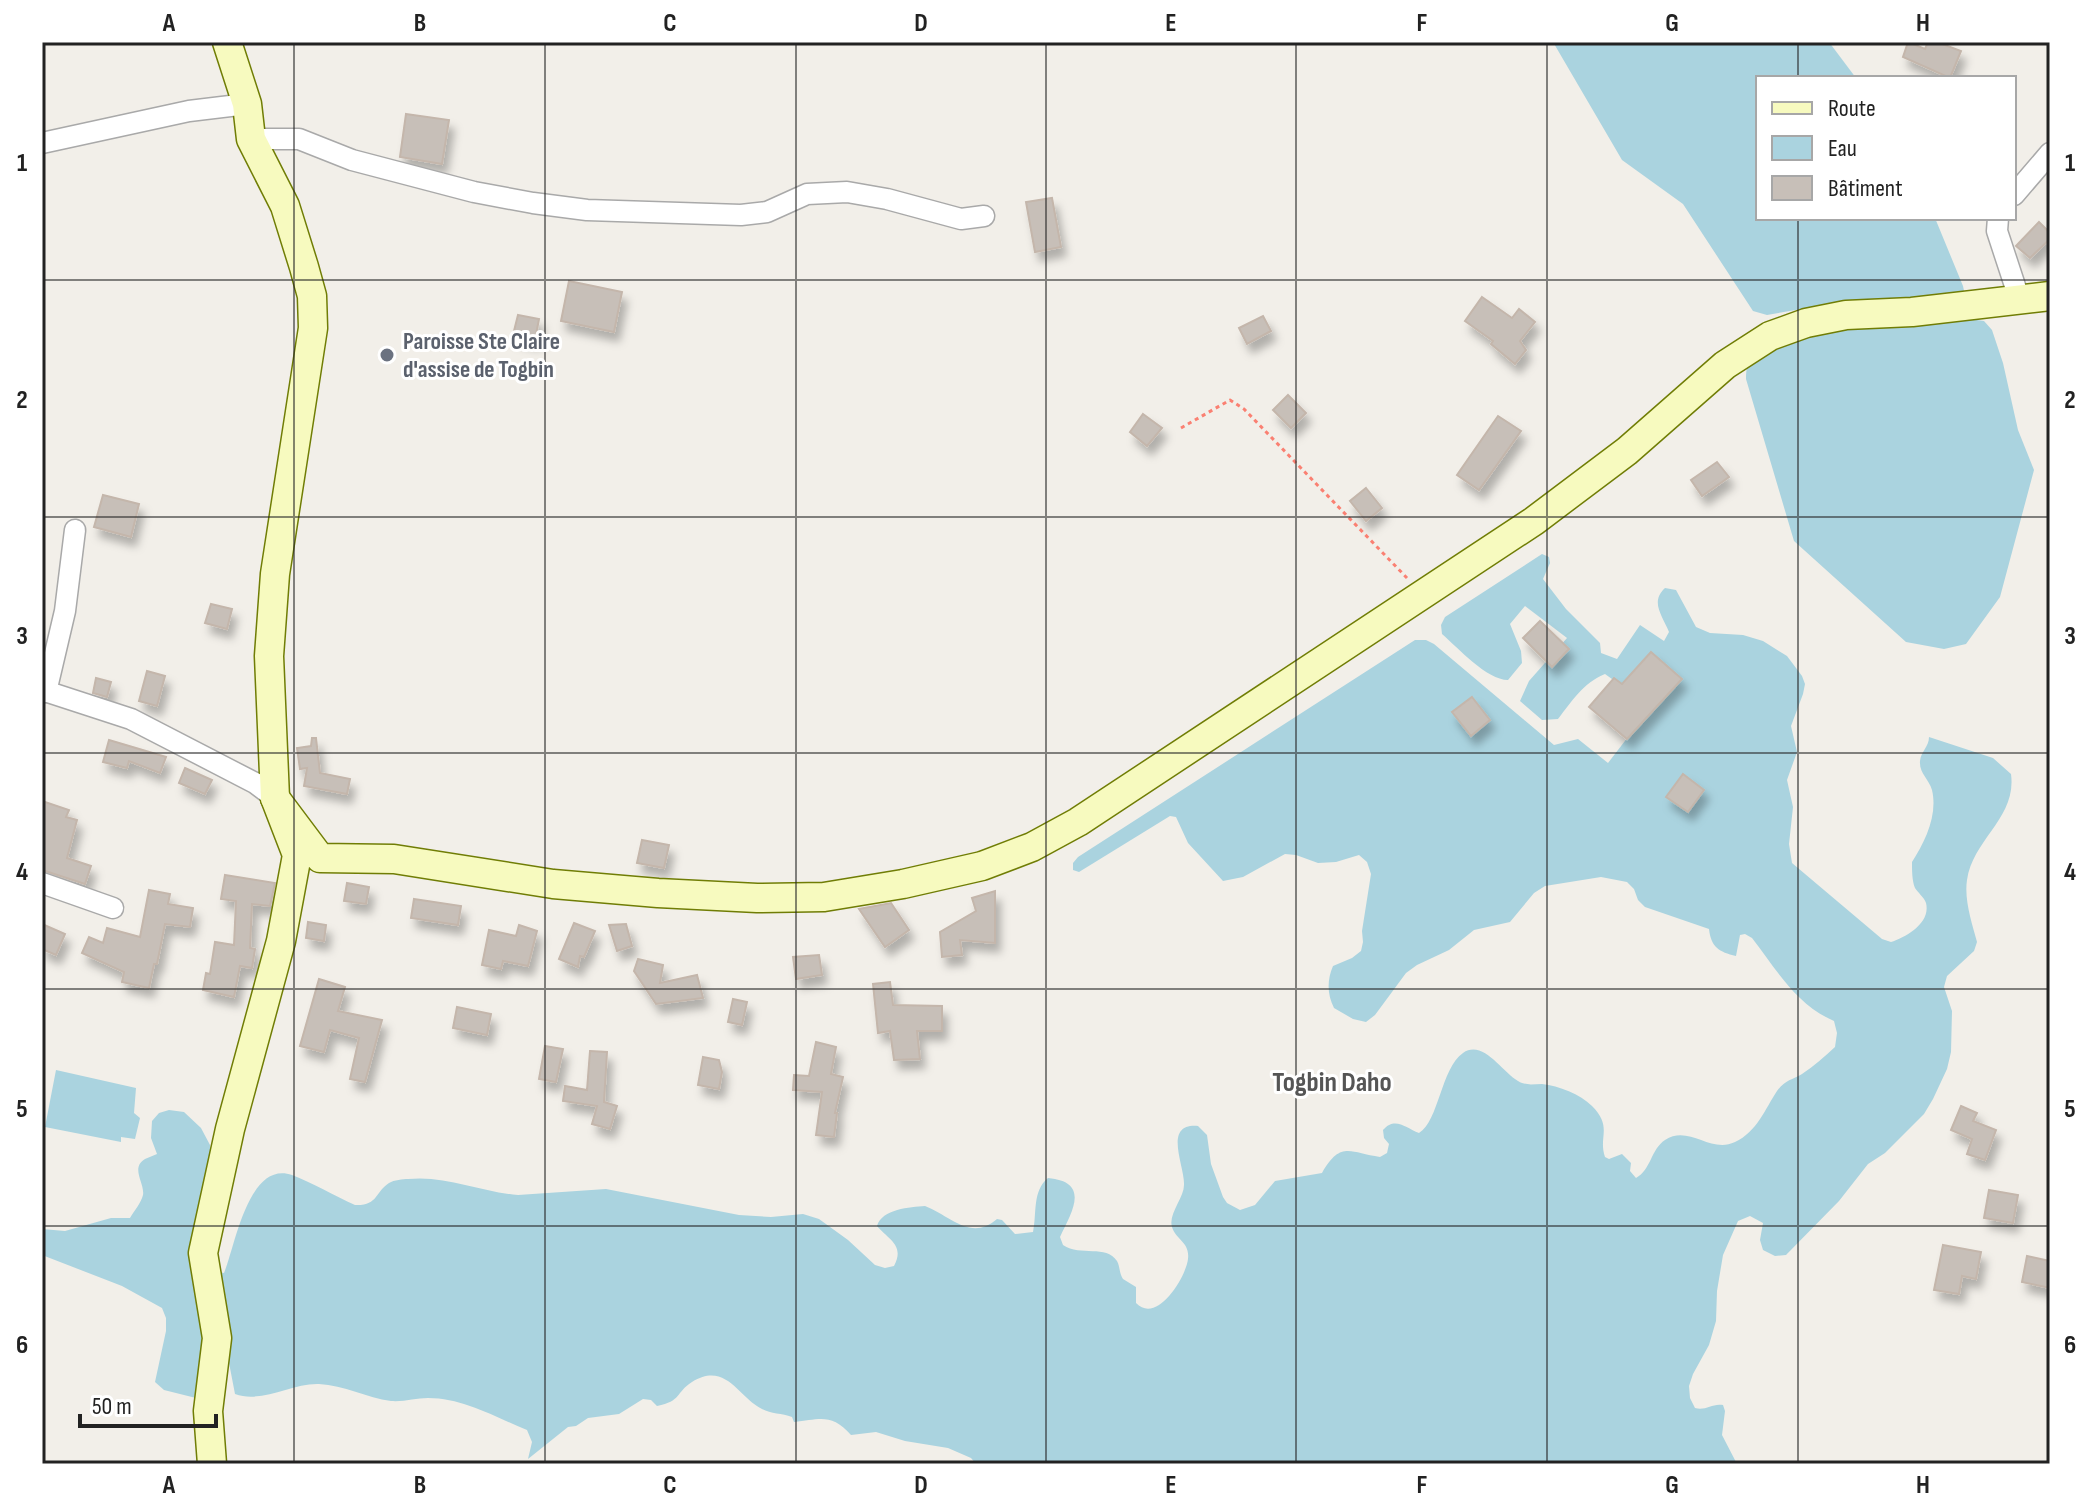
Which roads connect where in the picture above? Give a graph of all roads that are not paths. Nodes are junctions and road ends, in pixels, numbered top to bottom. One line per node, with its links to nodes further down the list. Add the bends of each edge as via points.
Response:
1 (227, 42): 2 (street)
2 (247, 104): 3 (street); 4 (street)
3 (251, 139): 7 (street, via 299,139 352,160 474,192 587,210 741,215 767,212 807,194 847,192 961,219); 13 (street, via 285,206 312,296 313,328 270,619)
4 (42, 143)
5 (2050, 153): 6 (street)
6 (2016, 193)
7 (984, 216)
8 (1998, 220): 10 (street)
9 (2050, 296): 10 (street)
10 (2020, 301): 13 (street, via 1846,315 1770,336 1725,365 1590,481 1424,595 1078,822 982,866 824,897 673,894 553,884 394,859 320,858)
11 (75, 530): 12 (street, via 65,611)
12 (44, 691): 13 (street, via 131,719)
13 (275, 798): 16 (street, via 297,855 281,941 203,1253 217,1338 208,1411)
14 (42, 883): 15 (street)
15 (113, 908)
16 (212, 1464)

